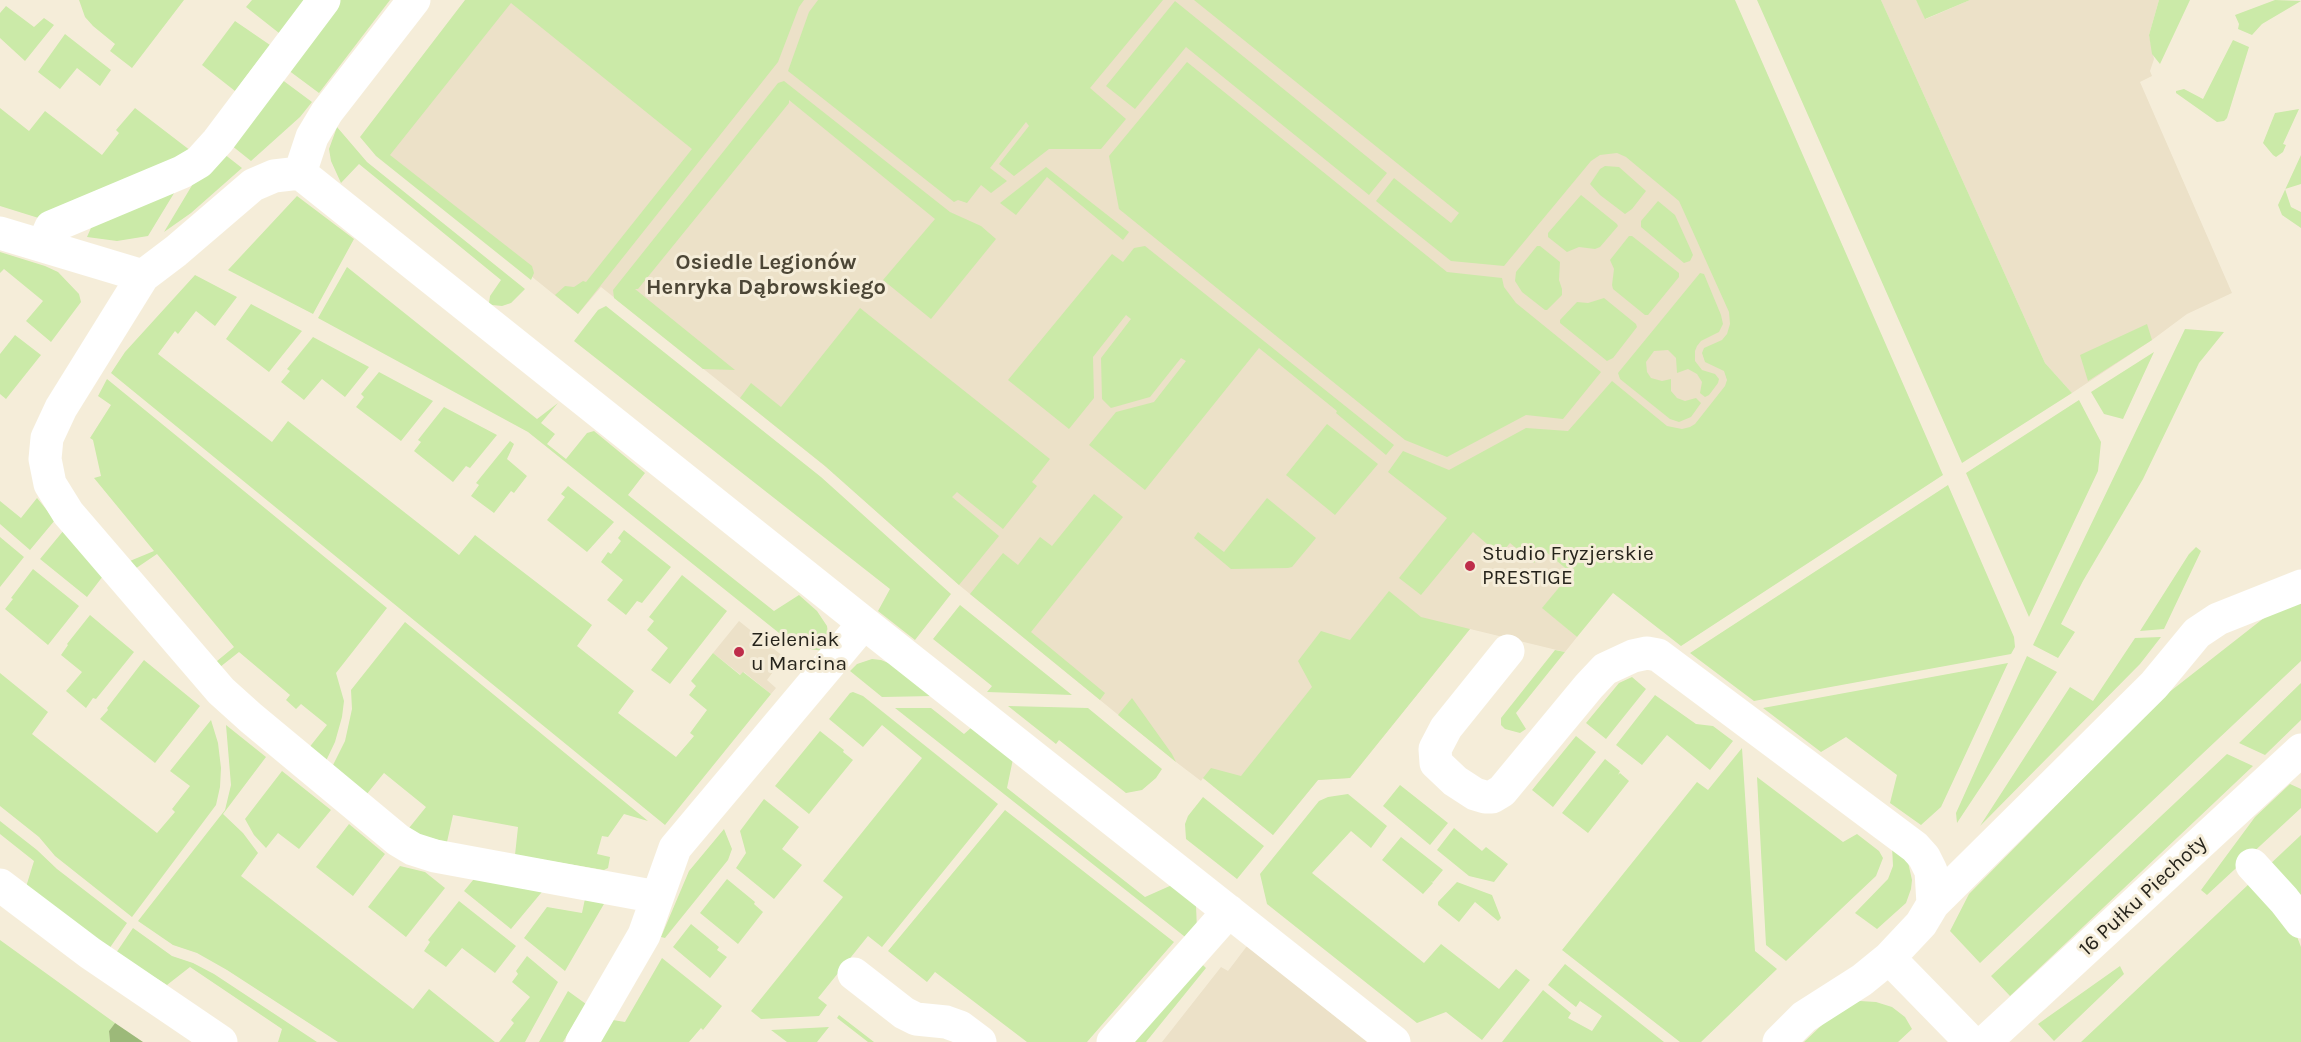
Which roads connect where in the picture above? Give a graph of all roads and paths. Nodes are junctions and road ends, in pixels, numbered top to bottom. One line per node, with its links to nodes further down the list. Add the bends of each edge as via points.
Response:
1 (324, 0): 5 (street, via 199,162 51,227)
2 (414, 0): 3 (street, via 327,112 312,137)
3 (300, 172): 6 (street, via 274,176 253,185); 8 (street)
4 (0, 233): 5 (street)
5 (43, 246): 6 (street)
6 (143, 276): 13 (street, via 61,408 47,438 45,459 50,484 68,513 221,691 398,840 435,856)
7 (2301, 586): 14 (street, via 2218,619 2197,633 2154,686)
8 (864, 623): 13 (street, via 675,848); 15 (street)
9 (1508, 651): 14 (street, via 1446,728 1435,749 1436,764 1466,789 1485,797 1502,791 1605,669 1633,656 1659,655 1915,847 1931,871)
10 (2301, 750): 26 (street, 16 Pułku Piechoty)
11 (2252, 865): 16 (street)
12 (0, 885): 19 (street, via 90,953)
13 (657, 897): 20 (street, via 644,935)
14 (1933, 904): 17 (street, via 1921,924)
15 (1229, 910): 22 (street); 23 (street)
16 (2301, 922)
17 (1888, 958): 24 (street, via 1862,980 1804,1017); 25 (street)
18 (854, 974): 21 (street, via 903,1013 960,1027)
19 (221, 1042)
20 (582, 1042)
21 (980, 1042)
22 (1113, 1042)
23 (1394, 1042)
24 (1779, 1042)
25 (1971, 1042)
26 (1985, 1042)

